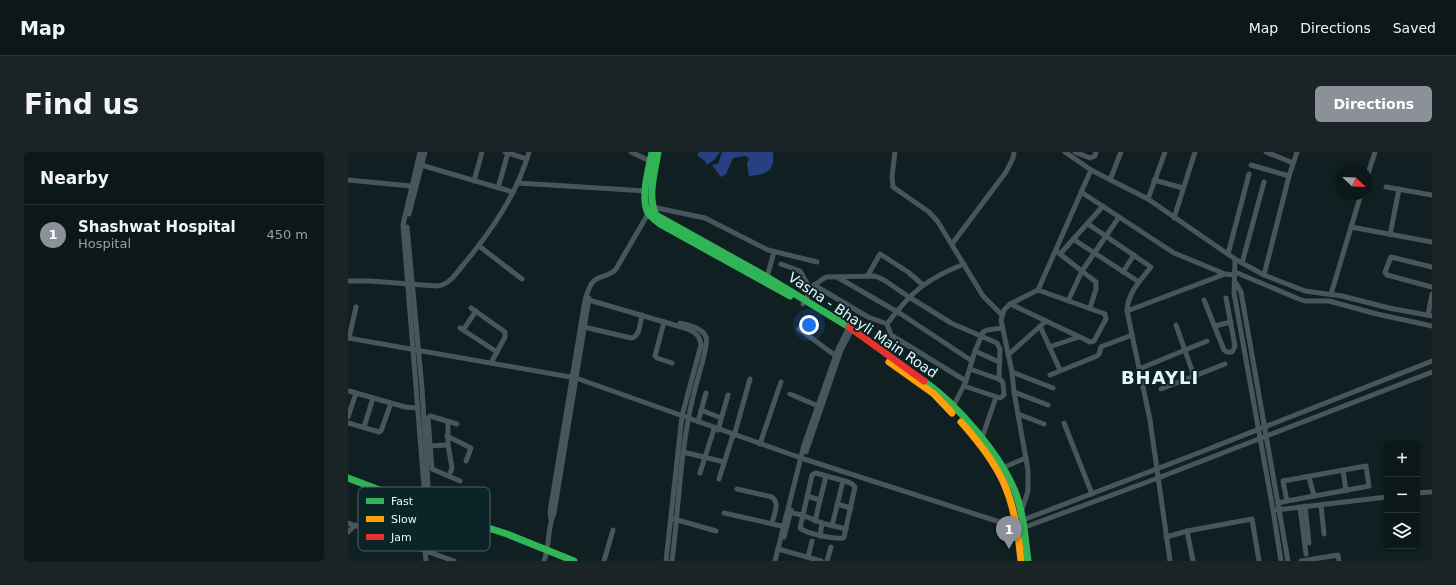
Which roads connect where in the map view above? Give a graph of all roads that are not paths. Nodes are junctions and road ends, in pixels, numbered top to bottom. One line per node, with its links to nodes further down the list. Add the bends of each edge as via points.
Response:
1 (420, 152): 35 (street)
2 (425, 152): 24 (street)
3 (482, 152): 30 (street)
4 (529, 152): 20 (street)
5 (631, 152): 21 (street)
6 (652, 152): 21 (main road)
7 (658, 152): 47 (main road)
8 (895, 152): 56 (street, via 893,187 929,212)
9 (1014, 152): 56 (street, via 1006,172)
10 (1075, 152): 11 (street, via 1090,158 1095,156)
11 (1096, 152)
12 (1121, 152): 31 (street)
13 (1165, 152): 32 (street)
14 (1196, 152): 38 (street)
15 (1266, 152): 22 (street)
16 (1297, 152): 22 (street)
17 (1375, 152): 23 (street)
18 (507, 153): 20 (street); 37 (street)
19 (1066, 153): 26 (street)
20 (527, 159): 34 (street)
21 (650, 161): 40 (main road)
22 (1293, 163): 28 (street)
23 (1371, 164)
24 (421, 165): 30 (street); 35 (street)
25 (1251, 165): 28 (street)
26 (1091, 170): 31 (street); 42 (street)
27 (1249, 174): 61 (street)
28 (1289, 176): 74 (street)
29 (348, 180): 35 (street)
30 (474, 180): 37 (street)
31 (1110, 180): 44 (street)
32 (1154, 180): 38 (street); 44 (street)
33 (1264, 182): 65 (street)
34 (518, 183): 40 (street); 41 (street)
35 (414, 185): 81 (street, via 403,225)
36 (1386, 187): 39 (street)
37 (498, 188): 41 (street)
38 (1183, 188): 49 (street)
39 (1399, 189): 43 (street); 52 (street)
40 (646, 191): 47 (main road, via 645,200)
41 (513, 192): 57 (street)
42 (1081, 192): 46 (street); 59 (street)
43 (1432, 195)
44 (1148, 199): 49 (street)
45 (1359, 200): 51 (street)
46 (1104, 206): 48 (street); 50 (street)
47 (650, 209): 58 (street, via 705,218); 75 (main road, Vasna - Bhayli Main Road, via 662,219); 85 (street, via 616,269 607,276 597,278); 95 (main road, Vasna - Bhayli Main Road, via 653,218 660,224)
48 (1119, 217): 53 (street); 71 (street, via 1174,253)
49 (1174, 218): 61 (street)
50 (1088, 224): 53 (street); 54 (street)
51 (1351, 227): 52 (street); 88 (street)
52 (1390, 235): 55 (street)
53 (1105, 236): 60 (street); 62 (street)
54 (1073, 239): 59 (street); 60 (street)
55 (1432, 242)
56 (952, 244): 67 (street)
57 (479, 246): 77 (street); 81 (street, via 448,282 440,286)
58 (774, 252): 64 (street); 75 (street)
59 (1058, 252): 69 (street); 87 (street)
60 (1094, 253): 69 (street); 70 (street)
61 (1228, 254): 63 (street)
62 (1134, 255): 70 (street); 79 (street, via 1151,267)
63 (1235, 259): 65 (street); 72 (street)
64 (817, 262)
65 (1242, 263): 74 (street)
66 (781, 264): 86 (street, via 800,271)
67 (964, 264): 83 (street); 103 (street, via 983,296)
68 (1432, 267): 84 (street, via 1392,257 1389,258 1386,272 1387,275)
69 (1082, 271): 94 (street); 98 (street, via 1097,285)
70 (1123, 272): 79 (street)
71 (1225, 274): 72 (street); 99 (street)
72 (1235, 274): 80 (street); 112 (street, via 1299,300 1328,301)
73 (868, 275): 76 (street); 83 (street, via 880,254); 90 (street, via 884,280)
74 (1264, 275): 88 (street, via 1305,291)
75 (767, 277): 95 (main road, Vasna - Bhayli Main Road)
76 (837, 277): 82 (street, via 826,277); 101 (street)
77 (522, 279)
78 (348, 281): 81 (street)
79 (1139, 282): 99 (street, via 1127,303)
80 (1236, 282): 115 (street, via 1241,292); 117 (street, via 1234,293)
81 (409, 284): 126 (street); 127 (street)
82 (814, 285): 86 (street); 108 (street, via 868,317)
83 (923, 285): 90 (street)
84 (1432, 287)
85 (589, 289): 92 (street); 146 (street, via 585,300)
86 (811, 290): 95 (street)
87 (1038, 290): 94 (street); 96 (street)
88 (1331, 294): 104 (street)
89 (1432, 294): 104 (street)
90 (909, 297): 101 (street); 121 (street, via 951,323)
91 (1226, 298): 107 (street)
92 (589, 300): 100 (street); 113 (street)
93 (1204, 300): 111 (street)
94 (1068, 301): 98 (street)
95 (804, 302): 119 (main road, Vasna - Bhayli Main Road)
96 (1010, 304): 103 (street); 105 (street)
97 (356, 307): 123 (street)
98 (1090, 308): 122 (street, via 1105,314 1106,319 1092,342)
99 (1127, 311): 120 (street)
100 (632, 312): 102 (street); 169 (street, via 687,325 706,336 706,350)
101 (896, 312): 108 (street); 133 (street)
102 (642, 315): 106 (street); 113 (street, via 635,338)
103 (1002, 315): 114 (street)
104 (1430, 315)
105 (1046, 321): 110 (street); 122 (street)
106 (664, 322): 137 (street, via 655,356); 169 (street, via 699,335 701,345)
107 (1231, 322): 111 (street); 118 (street)
108 (887, 324): 150 (street, via 891,335)
109 (1176, 325): 128 (street)
110 (1040, 326): 125 (street); 131 (street)
111 (1215, 326): 118 (street, via 1224,350 1229,352 1232,352 1235,346)
112 (1432, 326)
113 (584, 327): 146 (street)
114 (1002, 328): 121 (street, via 987,330); 131 (street)
115 (1247, 328): 117 (street); 177 (street)
116 (799, 329): 132 (street)
117 (1240, 329): 118 (street); 180 (street)
118 (1233, 330)
119 (850, 331): 132 (street); 164 (main road, Vasna - Bhayli Main Road, via 937,390); 192 (street); 231 (main road, Vasna - Bhayli Main Road, via 934,394 976,438 994,464)
120 (1132, 335): 140 (street); 141 (street, via 1101,347 1096,356)
121 (982, 336): 129 (street); 135 (street, via 999,345)
122 (1079, 337): 125 (street)
123 (349, 338): 126 (street)
124 (1207, 341): 128 (street)
125 (1050, 347): 141 (street)
126 (412, 349): 127 (street); 165 (street)
127 (418, 350): 136 (street); 188 (street)
128 (1185, 350): 140 (street); 145 (street)
129 (975, 351): 133 (street); 135 (street)
130 (497, 352): 130 (street, via 505,332 474,310 462,329); 136 (street)
131 (1008, 355): 142 (street)
132 (836, 356): 163 (street)
133 (972, 361): 139 (street)
134 (1432, 361): 177 (street)
135 (999, 362): 148 (street)
136 (491, 363): 146 (street)
137 (672, 363)
138 (1224, 364): 145 (street)
139 (970, 369): 148 (street); 150 (street)
140 (1139, 369): 196 (street)
141 (1060, 370): 144 (street)
142 (1012, 372): 151 (street); 154 (street)
143 (1432, 372): 182 (street)
144 (1050, 374)
145 (1194, 376): 152 (street)
146 (574, 378): 169 (street); 259 (street)
147 (750, 379): 181 (street)
148 (998, 379): 159 (street, via 1003,383 1004,396)
149 (781, 382): 186 (street)
150 (965, 383): 159 (street); 164 (street)
151 (1053, 388)
152 (1161, 389)
153 (349, 391): 155 (street)
154 (1014, 392): 162 (street); 167 (street)
155 (356, 393): 160 (street); 168 (street)
156 (706, 393): 166 (street)
157 (790, 394): 163 (street)
158 (728, 395): 170 (street)
159 (996, 397): 184 (street)
160 (373, 398): 161 (street); 178 (street)
161 (391, 403): 165 (street); 178 (street, via 381,431)
162 (1048, 405)
163 (818, 406): 192 (street, via 804,445)
164 (953, 407): 184 (main road, Vasna - Bhayli Main Road)
165 (417, 408): 188 (street)
166 (701, 410): 170 (street); 172 (street)
167 (1018, 414): 176 (street); 191 (street)
168 (348, 417)
169 (685, 417): 172 (street); 189 (street); 232 (street)
170 (721, 418): 179 (street)
171 (448, 422): 175 (street); 183 (street); 188 (street, via 429,416)
172 (698, 422): 179 (street)
173 (348, 423): 178 (street)
174 (1064, 423): 215 (street)
175 (456, 424)
176 (1044, 424)
177 (1264, 426): 180 (street); 182 (street)
178 (364, 427)
179 (716, 429): 181 (street); 190 (street)
180 (1258, 429): 185 (street); 196 (street)
181 (734, 435): 186 (street); 194 (street)
182 (1266, 435): 185 (street); 221 (street)
183 (448, 436): 187 (street); 193 (street, via 471,448)
184 (982, 438): 195 (main road, Vasna - Bhayli Main Road)
185 (1260, 438): 203 (street); 227 (street)
186 (760, 444): 192 (street)
187 (448, 445): 188 (street); 199 (street, via 452,468)
188 (425, 446): 199 (street, via 432,469); 210 (street)
189 (683, 452): 190 (street); 232 (street)
190 (706, 457): 194 (street); 198 (street)
191 (1026, 458): 195 (street); 231 (street, via 1028,486)
192 (802, 459): 228 (street); 237 (street)
193 (466, 461)
194 (724, 462): 204 (street)
195 (1002, 468): 231 (main road, Vasna - Bhayli Main Road, via 1016,495)
196 (1158, 468): 203 (street); 215 (street)
197 (1343, 470): 201 (street); 212 (street); 212 (street, via 1366,466 1369,484)
198 (700, 473)
199 (449, 476): 205 (street)
200 (826, 476): 206 (street); 216 (street, via 816,473 812,475); 219 (street)
201 (1310, 477): 217 (street); 220 (street, via 1283,481)
202 (348, 478): 209 (main road)
203 (1158, 478): 244 (street); 251 (street)
204 (719, 479)
205 (460, 481)
206 (843, 481): 222 (street); 225 (street, via 855,487)
207 (348, 482): 208 (main road)
208 (362, 487)
209 (370, 487)
210 (424, 487)
211 (737, 489): 235 (street, via 776,499)
212 (1346, 491): 217 (street)
213 (1432, 492): 214 (street)
214 (1420, 493)
215 (1092, 494): 231 (street)
216 (807, 496): 219 (street); 230 (street)
217 (1314, 496): 220 (street)
218 (1384, 497): 223 (street)
219 (820, 500): 233 (street)
220 (1287, 501): 221 (street)
221 (1278, 503): 226 (street)
222 (837, 504): 225 (street); 240 (street)
223 (1321, 505): 224 (street); 249 (street)
224 (1302, 507): 226 (street); 253 (street); 258 (street)
225 (851, 508): 243 (street)
226 (1279, 509): 227 (street); 278 (street)
227 (1273, 510): 277 (street)
228 (789, 512): 230 (street); 241 (street)
229 (724, 513): 235 (street)
230 (802, 515): 233 (street); 250 (street, via 800,529)
231 (1020, 518): 237 (street); 244 (main road, Vasna - Bhayli Main Road)
232 (674, 519): 246 (street); 266 (street); 267 (street)
233 (815, 521): 236 (street)
234 (348, 523): 238 (street)
235 (772, 523): 241 (street)
236 (822, 524): 240 (street); 250 (street)
237 (1006, 524): 244 (street)
238 (355, 525): 239 (street); 248 (street)
239 (358, 526)
240 (832, 526): 243 (street)
241 (785, 527): 255 (street)
242 (490, 529): 259 (main road, via 507,534)
243 (846, 529): 250 (street, via 843,538)
244 (1021, 529): 272 (main road, Vasna - Bhayli Main Road); 273 (main road, Vasna - Bhayli Main Road)
245 (613, 530): 265 (street)
246 (716, 531)
247 (1186, 531): 251 (street); 275 (street); 276 (street, via 1252,519)
248 (348, 532)
249 (1324, 534)
250 (820, 536)
251 (1166, 537): 274 (street)
252 (812, 541): 260 (street)
253 (1309, 543)
254 (831, 548): 271 (street)
255 (780, 549): 260 (street); 268 (street); 269 (street)
256 (425, 551): 261 (street)
257 (428, 551): 262 (street)
258 (1306, 554)
259 (546, 555): 263 (main road); 264 (main road)
260 (808, 557): 270 (street)
261 (426, 561)
262 (454, 561)
263 (563, 561)
264 (574, 561)
265 (606, 561)
266 (666, 561)
267 (672, 561)
268 (775, 561)
269 (778, 561)
270 (821, 561)
271 (827, 561)
272 (1021, 561)
273 (1028, 561)
274 (1170, 561)
275 (1193, 561)
276 (1259, 561)
277 (1281, 561)
278 (1288, 561)
279 (1301, 561): 280 (street, via 1338,555)
280 (1339, 561)

